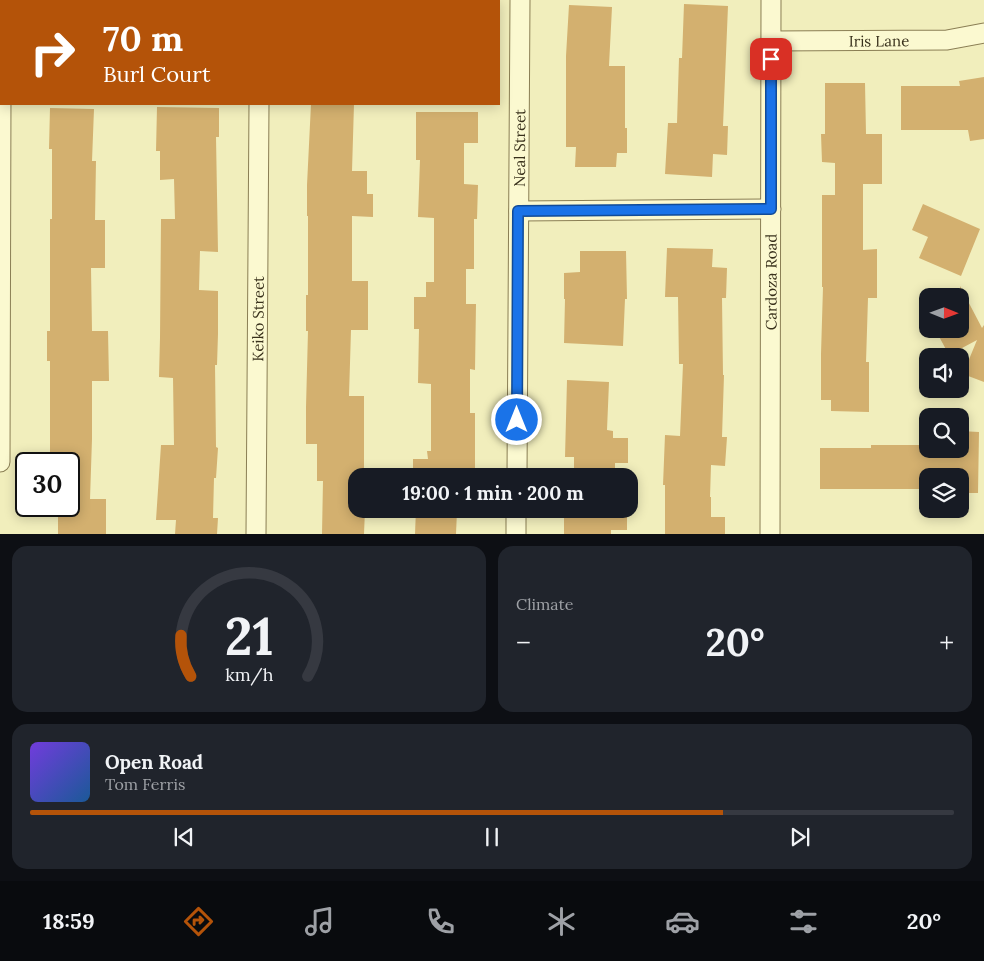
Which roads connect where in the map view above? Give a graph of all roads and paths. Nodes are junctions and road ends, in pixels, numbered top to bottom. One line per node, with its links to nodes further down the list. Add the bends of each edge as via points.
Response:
1 (520, 0): 8 (street, Neal Street)
2 (771, 0): 4 (street, Cardoza Road)
3 (984, 33): 4 (street, Iris Lane, via 947,40)
4 (771, 41): 7 (street, Cardoza Road)
5 (1, 105): 9 (street)
6 (259, 105): 12 (street, Keiko Street)
7 (771, 209): 8 (street); 14 (street, Cardoza Road)
8 (518, 211): 10 (street, Neal Street)
9 (0, 462)
10 (517, 468)
11 (516, 518): 13 (street)
12 (256, 534)
13 (516, 534)
14 (770, 534)

